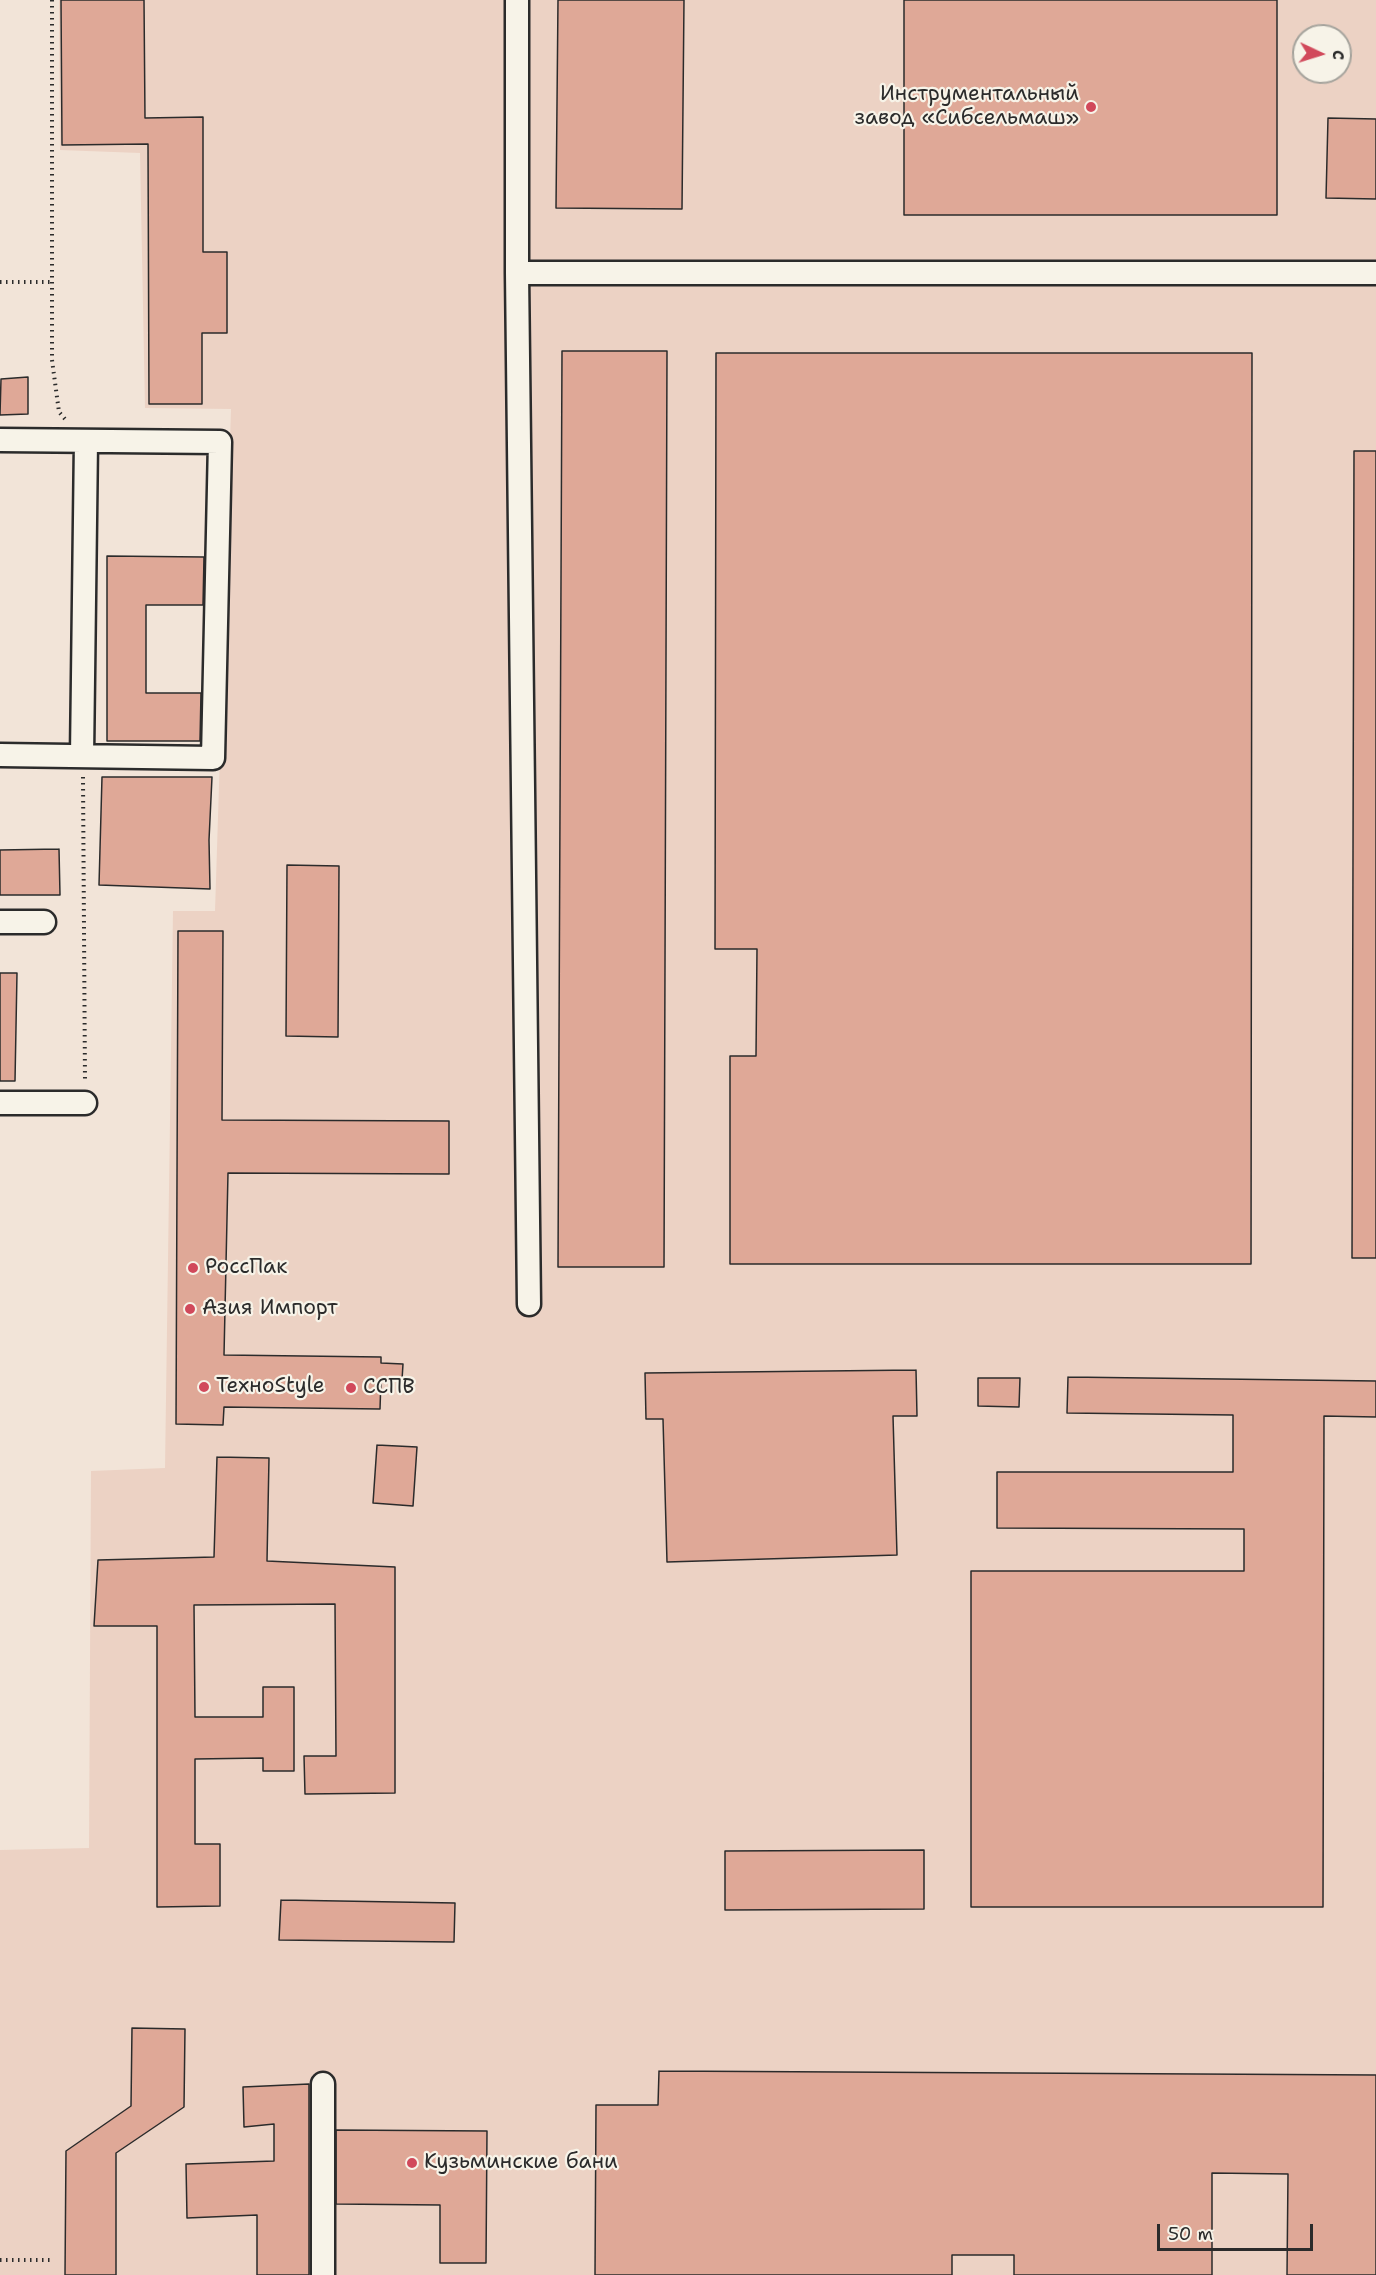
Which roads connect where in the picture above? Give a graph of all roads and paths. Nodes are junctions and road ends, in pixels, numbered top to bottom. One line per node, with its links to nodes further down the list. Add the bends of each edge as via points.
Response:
1 (52, 0): 6 (path)
2 (517, 0): 3 (lane)
3 (517, 273): 4 (lane); 15 (lane)
4 (1376, 273)
5 (0, 282): 6 (path)
6 (52, 282): 8 (path, via 52,360 59,412)
7 (0, 440): 8 (lane)
8 (86, 441): 10 (lane); 10 (lane, via 220,442 213,758)
9 (0, 755): 10 (lane)
10 (82, 756): 14 (path)
11 (0, 922): 12 (lane)
12 (44, 922)
13 (0, 1103): 14 (lane)
14 (85, 1103)
15 (529, 1304)
16 (323, 2084): 19 (lane)
17 (0, 2260): 18 (path)
18 (54, 2260)
19 (323, 2275)

